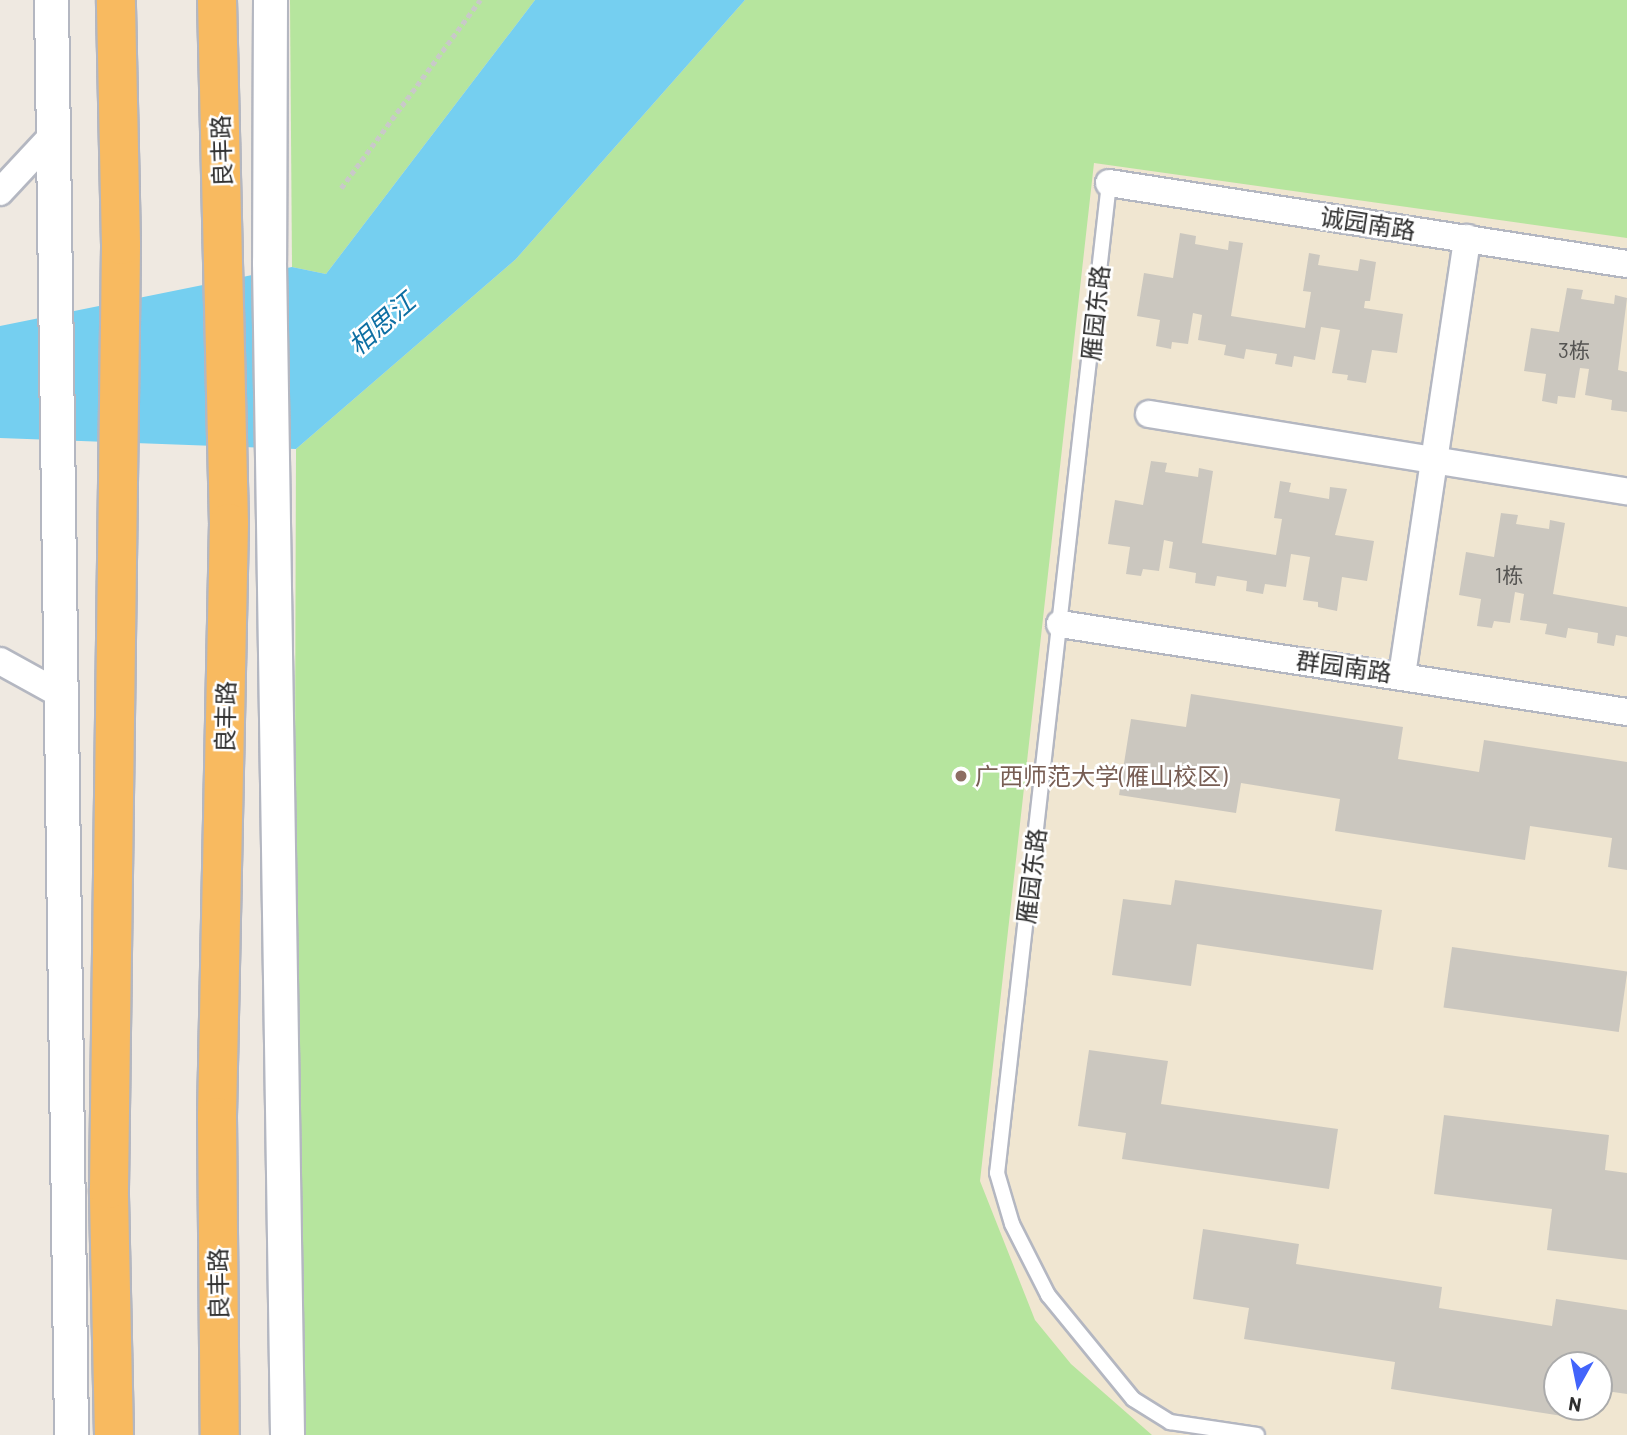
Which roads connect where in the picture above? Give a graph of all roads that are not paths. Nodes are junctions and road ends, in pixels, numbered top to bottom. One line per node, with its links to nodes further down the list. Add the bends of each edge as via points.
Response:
1 (51, 0): 5 (street)
2 (116, 0): 19 (highway, via 121,245 109,1189)
3 (217, 0): 20 (highway, 良丰路, via 229,523 217,1117)
4 (270, 0): 21 (street, via 269,262)
5 (52, 136): 7 (street); 16 (street)
6 (1109, 183): 8 (street, 诚园南路); 13 (lane, 雁园东路)
7 (0, 192)
8 (1467, 237): 9 (street, 诚园南路); 11 (street)
9 (1627, 264)
10 (1149, 414): 11 (street)
11 (1434, 460): 12 (street); 15 (street)
12 (1627, 491)
13 (1060, 624): 15 (street, 群园南路); 22 (lane, 雁园东路, via 997,1163 999,1183 1018,1237 1048,1295 1133,1399 1170,1422)
14 (0, 661): 16 (street)
15 (1402, 675): 17 (street, 群园南路)
16 (58, 693): 18 (street)
17 (1627, 712)
18 (71, 1435)
19 (114, 1435)
20 (220, 1435)
21 (287, 1435)
22 (1256, 1435)

